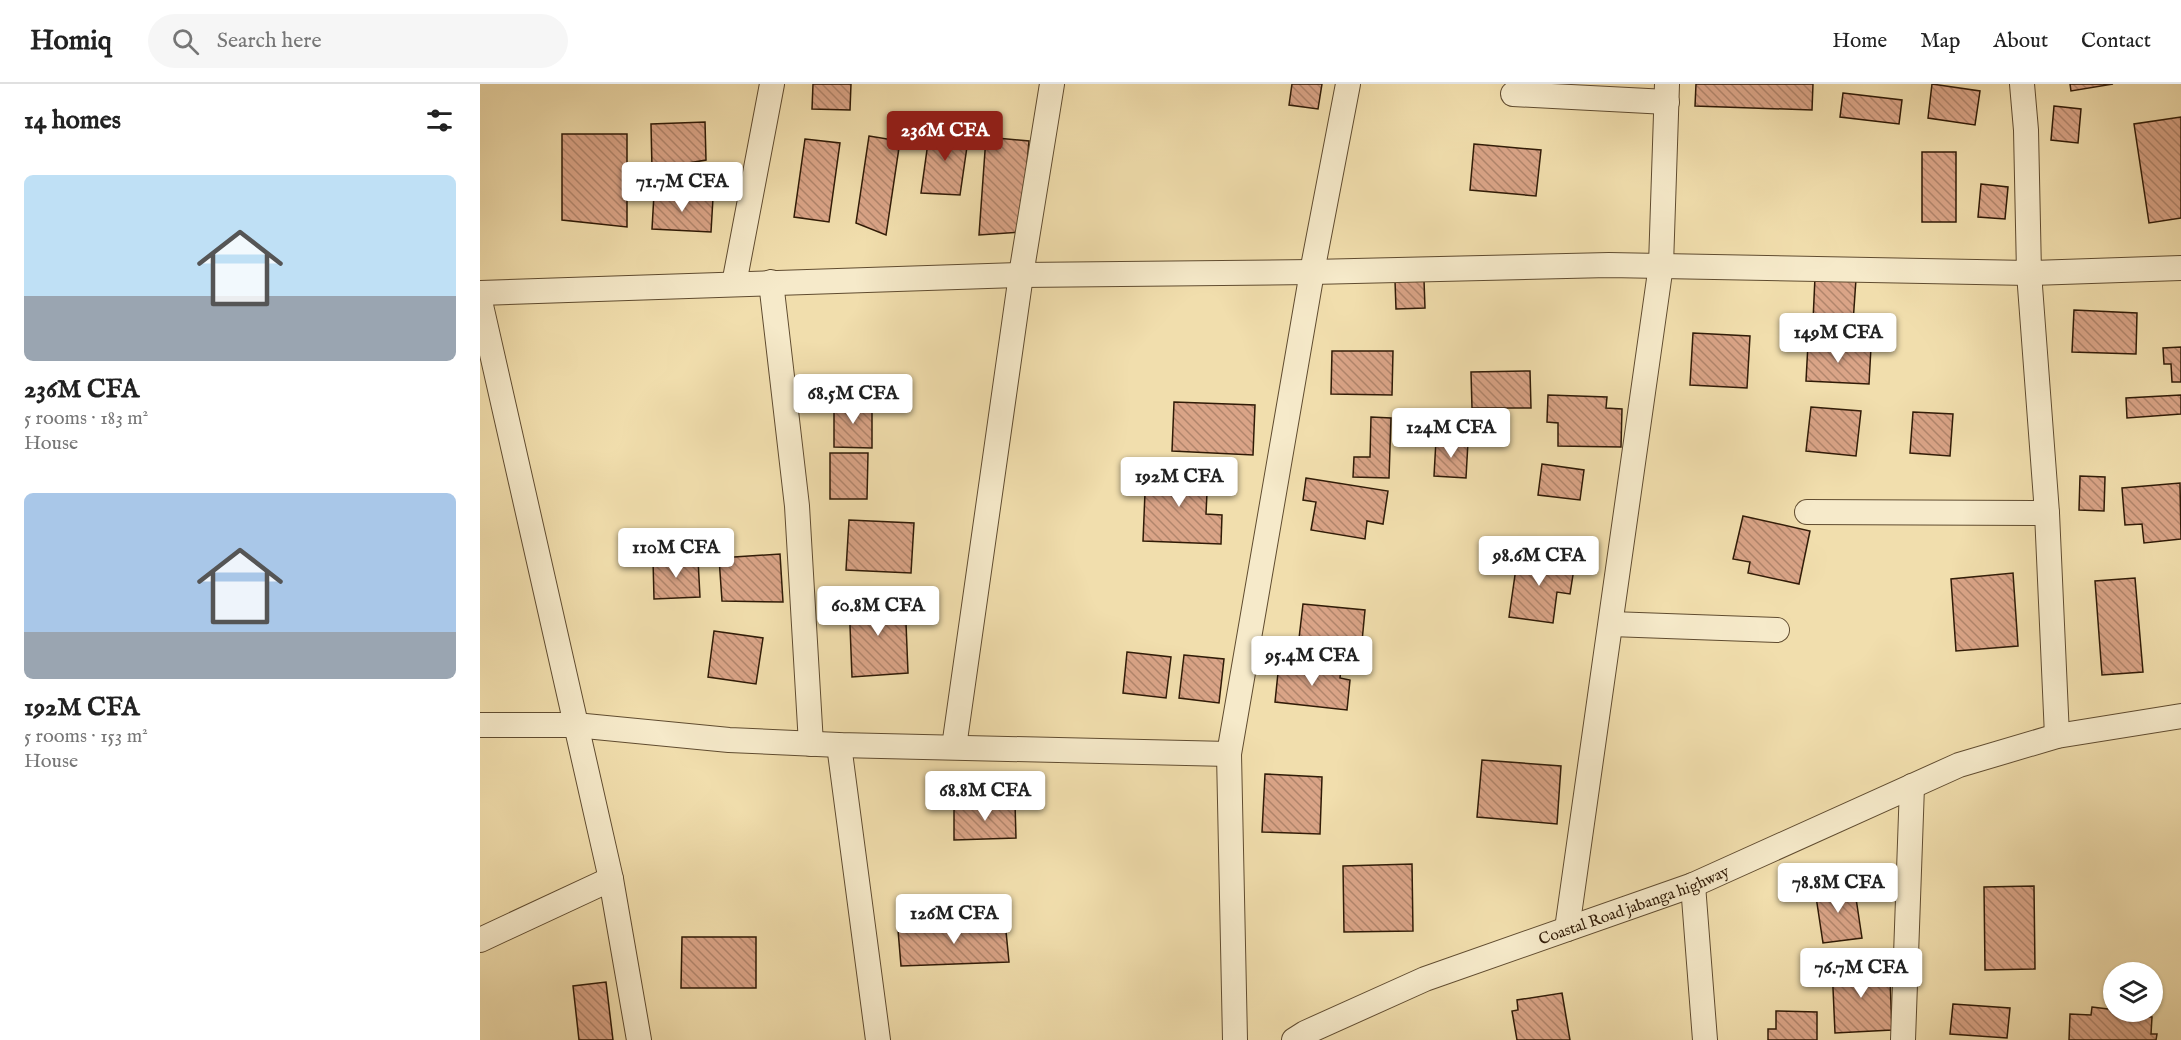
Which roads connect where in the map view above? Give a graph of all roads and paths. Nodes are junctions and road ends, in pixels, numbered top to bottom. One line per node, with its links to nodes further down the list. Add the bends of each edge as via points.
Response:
1 (772, 84): 13 (street)
2 (1052, 84): 11 (street)
3 (1348, 84): 9 (street)
4 (2022, 84): 10 (street)
5 (1667, 93): 6 (street); 7 (street)
6 (1514, 94)
7 (1661, 265): 9 (street); 10 (street); 18 (street)
8 (2181, 268): 10 (street)
9 (1312, 272): 11 (street); 27 (street)
10 (2029, 273): 17 (street)
11 (1021, 275): 12 (street); 26 (street)
12 (771, 282): 13 (street); 24 (street, via 797,506)
13 (734, 284): 14 (street)
14 (480, 293)
15 (480, 301): 22 (street)
16 (1807, 512): 17 (street)
17 (2047, 513): 23 (street)
18 (1611, 624): 19 (street); 31 (street)
19 (1777, 630)
20 (2181, 716): 23 (street, Coastal Road jabanga highway)
21 (480, 725): 22 (street)
22 (575, 725): 24 (street); 29 (street)
23 (2056, 736): 28 (street, Coastal Road jabanga highway, via 1959,765)
24 (811, 744): 25 (street)
25 (839, 745): 26 (street); 34 (street)
26 (954, 747): 27 (street)
27 (1229, 754): 35 (street)
28 (1912, 786): 30 (street, Coastal Road jabanga highway); 38 (street)
29 (611, 879): 32 (street); 33 (street)
30 (1692, 885): 31 (street, Coastal Road jabanga highway); 37 (street)
31 (1567, 928): 36 (street, Coastal Road jabanga highway, via 1425,979)
32 (480, 940)
33 (639, 1040)
34 (878, 1040)
35 (1235, 1040)
36 (1294, 1040)
37 (1705, 1040)
38 (1903, 1040)

